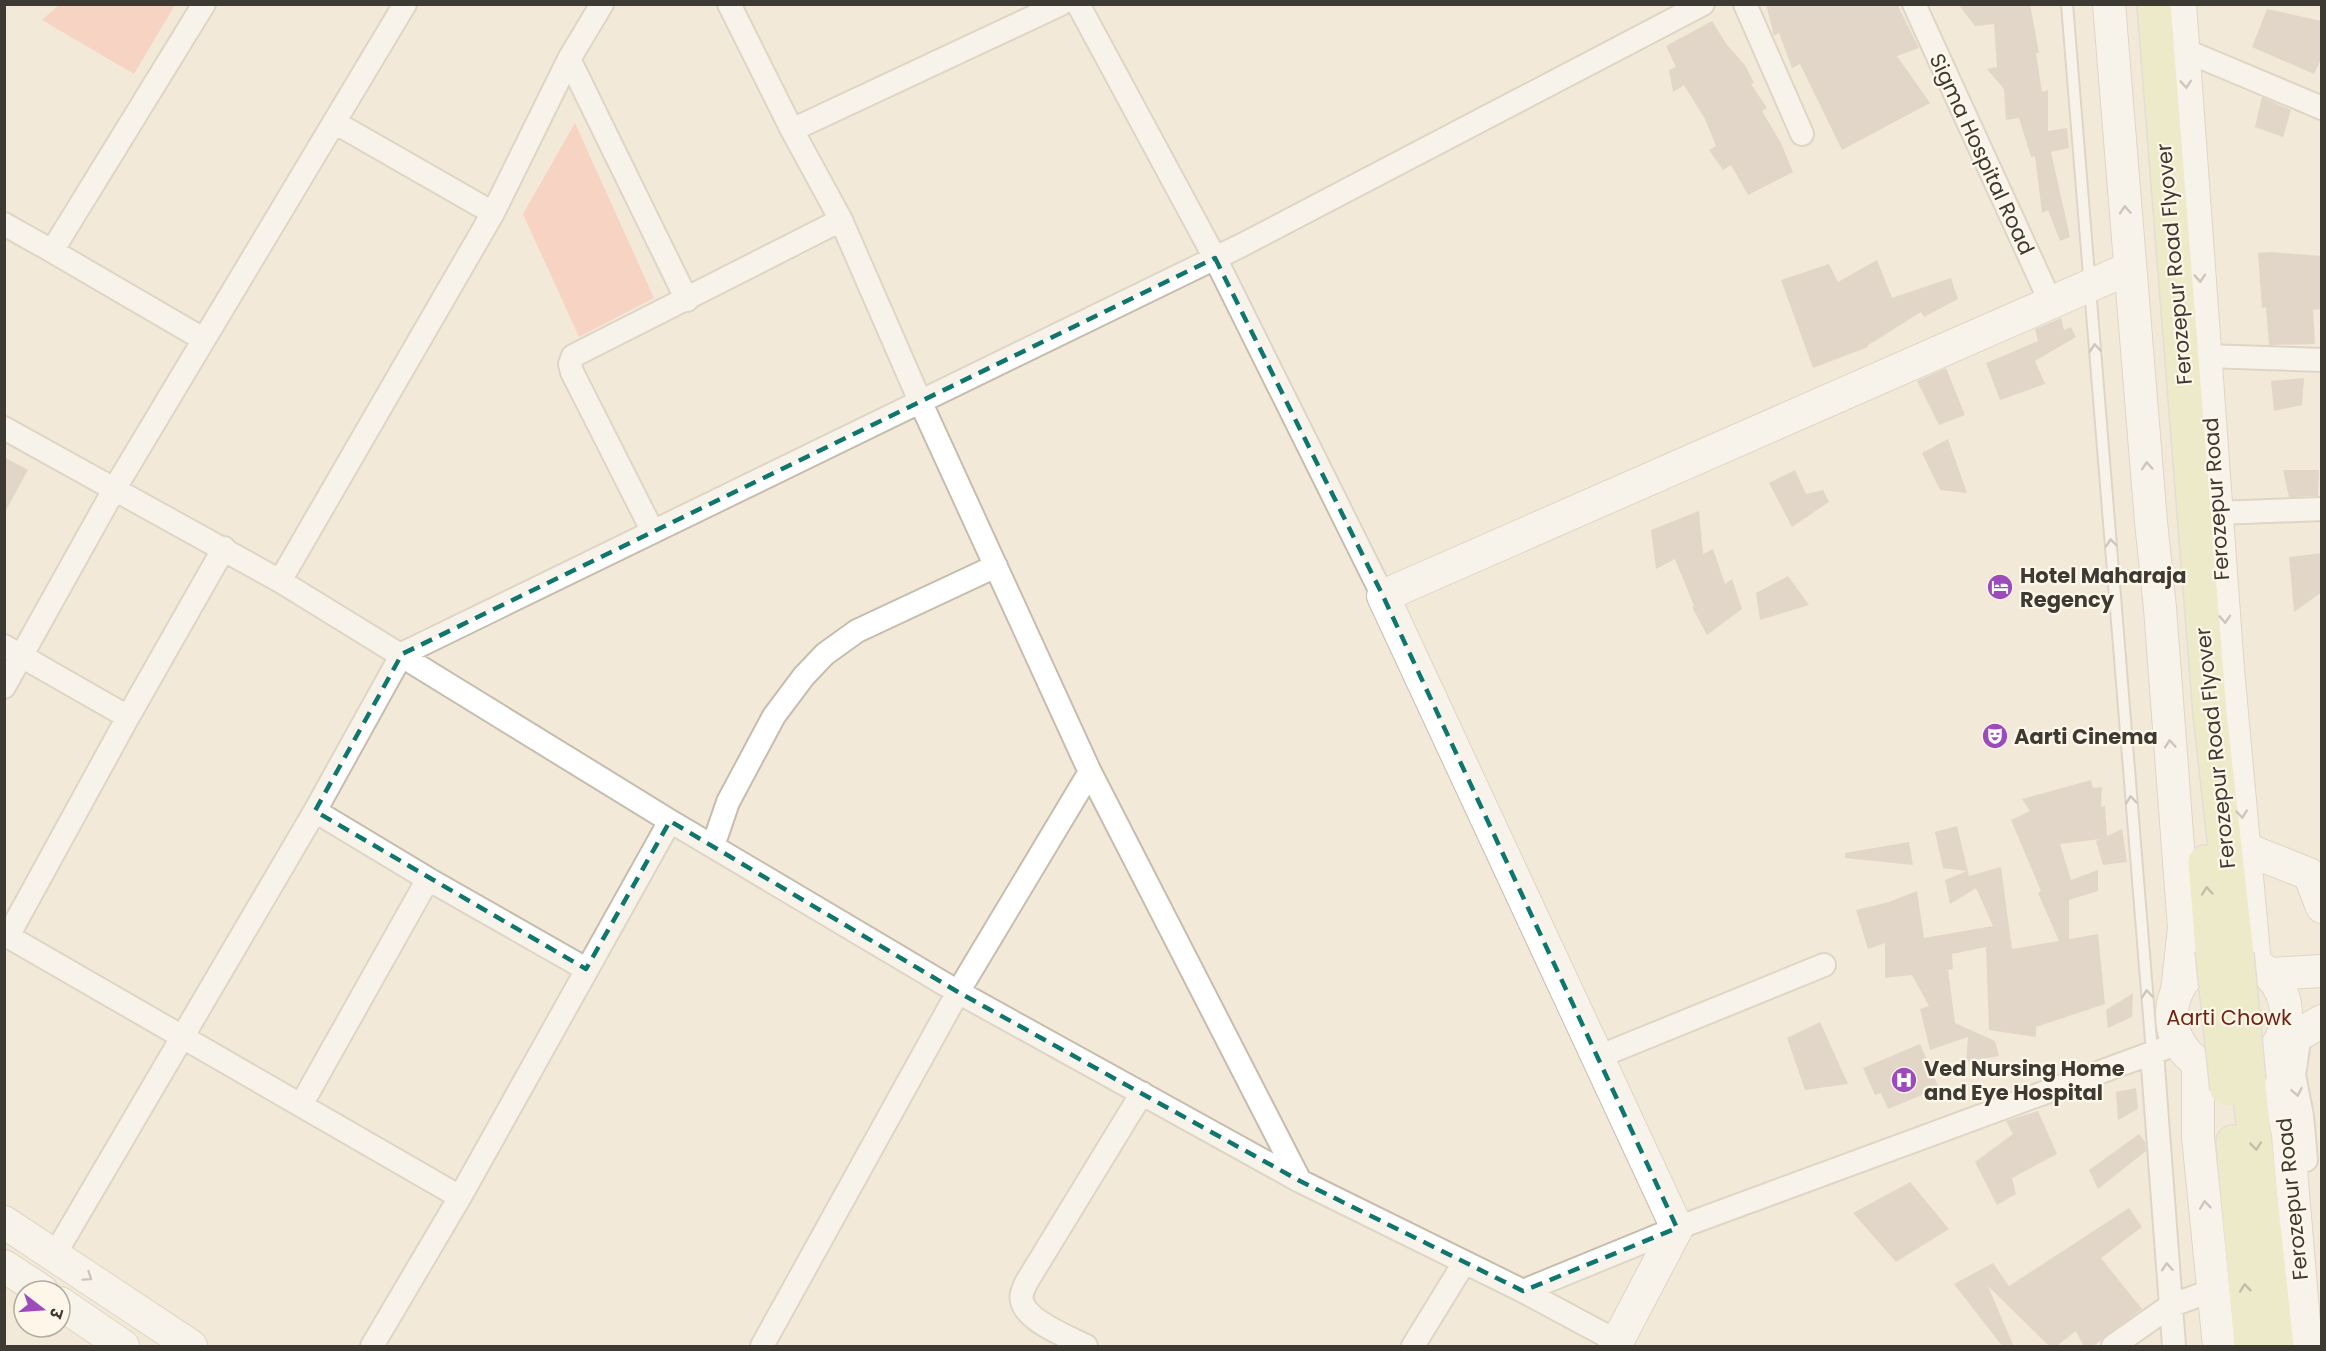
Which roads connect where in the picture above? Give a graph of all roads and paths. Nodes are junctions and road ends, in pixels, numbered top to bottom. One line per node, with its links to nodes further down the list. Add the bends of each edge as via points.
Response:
1 (204, 4): 24 (street)
2 (405, 4): 18 (street)
3 (602, 4): 16 (street)
4 (729, 4): 19 (street)
5 (1061, 4): 19 (street)
6 (1078, 4): 25 (street)
7 (1703, 4): 25 (street)
8 (1745, 4): 20 (street)
9 (1914, 4): 29 (street, Sigma Hospital Road)
10 (2067, 4): 27 (lane)
11 (2109, 4): 26 (main road, one-way to 11)
12 (2134, 4): 91 (main road, Ferozepur Road Flyover, one-way to 12, bridge, via 2178,565)
13 (2154, 4): 92 (main road, Ferozepur Road Flyover, one-way to 92, bridge, via 2210,713)
14 (2180, 4): 15 (main road, Ferozepur Road)
15 (2184, 50): 17 (street); 31 (main road, Ferozepur Road, one-way to 31)
16 (569, 59): 21 (street); 28 (street)
17 (2322, 108)
18 (334, 122): 21 (street); 30 (street)
19 (792, 130): 22 (street)
20 (1802, 134)
21 (493, 213): 41 (street)
22 (841, 220): 28 (street); 33 (street)
23 (4, 224): 24 (street)
24 (52, 251): 30 (street)
25 (1215, 258): 33 (street); 42 (street)
26 (2130, 268): 27 (main road); 61 (main road, one-way to 26, via 2184,928)
27 (2090, 286): 29 (main road); 64 (lane, one-way to 27)
28 (687, 300): 38 (street, via 578,352 570,364)
29 (2051, 303): 42 (main road)
30 (203, 339): 35 (street)
31 (2206, 356): 32 (street); 37 (main road, Ferozepur Road)
32 (2322, 360)
33 (920, 401): 38 (street); 40 (street)
34 (4, 428): 35 (street)
35 (115, 488): 39 (street); 43 (street)
36 (2322, 509): 37 (street)
37 (2217, 513): 51 (main road, Ferozepur Road, one-way to 51)
38 (653, 532): 44 (street)
39 (224, 548): 41 (street); 46 (street)
40 (996, 566): 47 (street); 50 (street, via 857,631 825,654 768,726 728,802)
41 (280, 581): 44 (street)
42 (1383, 596): 65 (main road)
43 (13, 651): 45 (street); 46 (street)
44 (402, 654): 48 (street); 49 (street)
45 (4, 687)
46 (128, 717): 55 (street)
47 (1090, 772): 60 (street); 68 (street)
48 (315, 811): 53 (street); 62 (street)
49 (670, 821): 50 (street); 57 (street)
50 (713, 846): 60 (street)
51 (2246, 849): 52 (main road); 58 (main road, Ferozepur Road)
52 (2315, 869): 54 (main road)
53 (428, 879): 57 (street); 67 (street)
54 (2322, 907)
55 (6, 935): 62 (street)
56 (1824, 965): 65 (street)
57 (586, 969): 69 (street)
58 (2262, 969): 59 (main road); 61 (main road, via 2235,958 2217,960 2186,977); 63 (main road, via 2279,988 2286,1022)
59 (2322, 971)
60 (958, 992): 66 (street); 85 (street)
61 (2177, 992): 64 (main road, via 2173,1009)
62 (183, 1036): 67 (street); 72 (street)
63 (2294, 1037): 64 (main road, via 2259,1064 2243,1071 2212,1070); 80 (street, one-way to 80, via 2294,1075 2302,1116); 93 (main road, Ferozepur Road, via 2288,1134)
64 (2176, 1053): 71 (street); 76 (main road, one-way to 64, via 2198,1137); 78 (street, one-way to 64)
65 (1598, 1057): 71 (main road)
66 (1142, 1093): 68 (street); 86 (street, via 1026,1283 1021,1298 1024,1309 1033,1318)
67 (301, 1105): 69 (street)
68 (1300, 1181): 73 (street)
69 (460, 1197): 84 (street)
70 (4, 1221): 72 (main road)
71 (1677, 1228): 77 (street); 81 (main road)
72 (55, 1254): 83 (main road, one-way to 83)
73 (1464, 1263): 77 (street); 87 (street)
74 (4, 1266): 75 (main road)
75 (24, 1279)
76 (2213, 1290): 78 (street); 90 (main road)
77 (1523, 1291): 81 (street)
78 (2170, 1306): 88 (street); 89 (street)
79 (72, 1311): 82 (main road)
80 (2322, 1343)
81 (1616, 1344)
82 (123, 1347)
83 (191, 1347)
84 (372, 1347)
85 (762, 1347)
86 (1086, 1347)
87 (1413, 1347)
88 (2113, 1347)
89 (2174, 1347)
90 (2219, 1347)
91 (2251, 1347)
92 (2277, 1347)
93 (2306, 1347)

